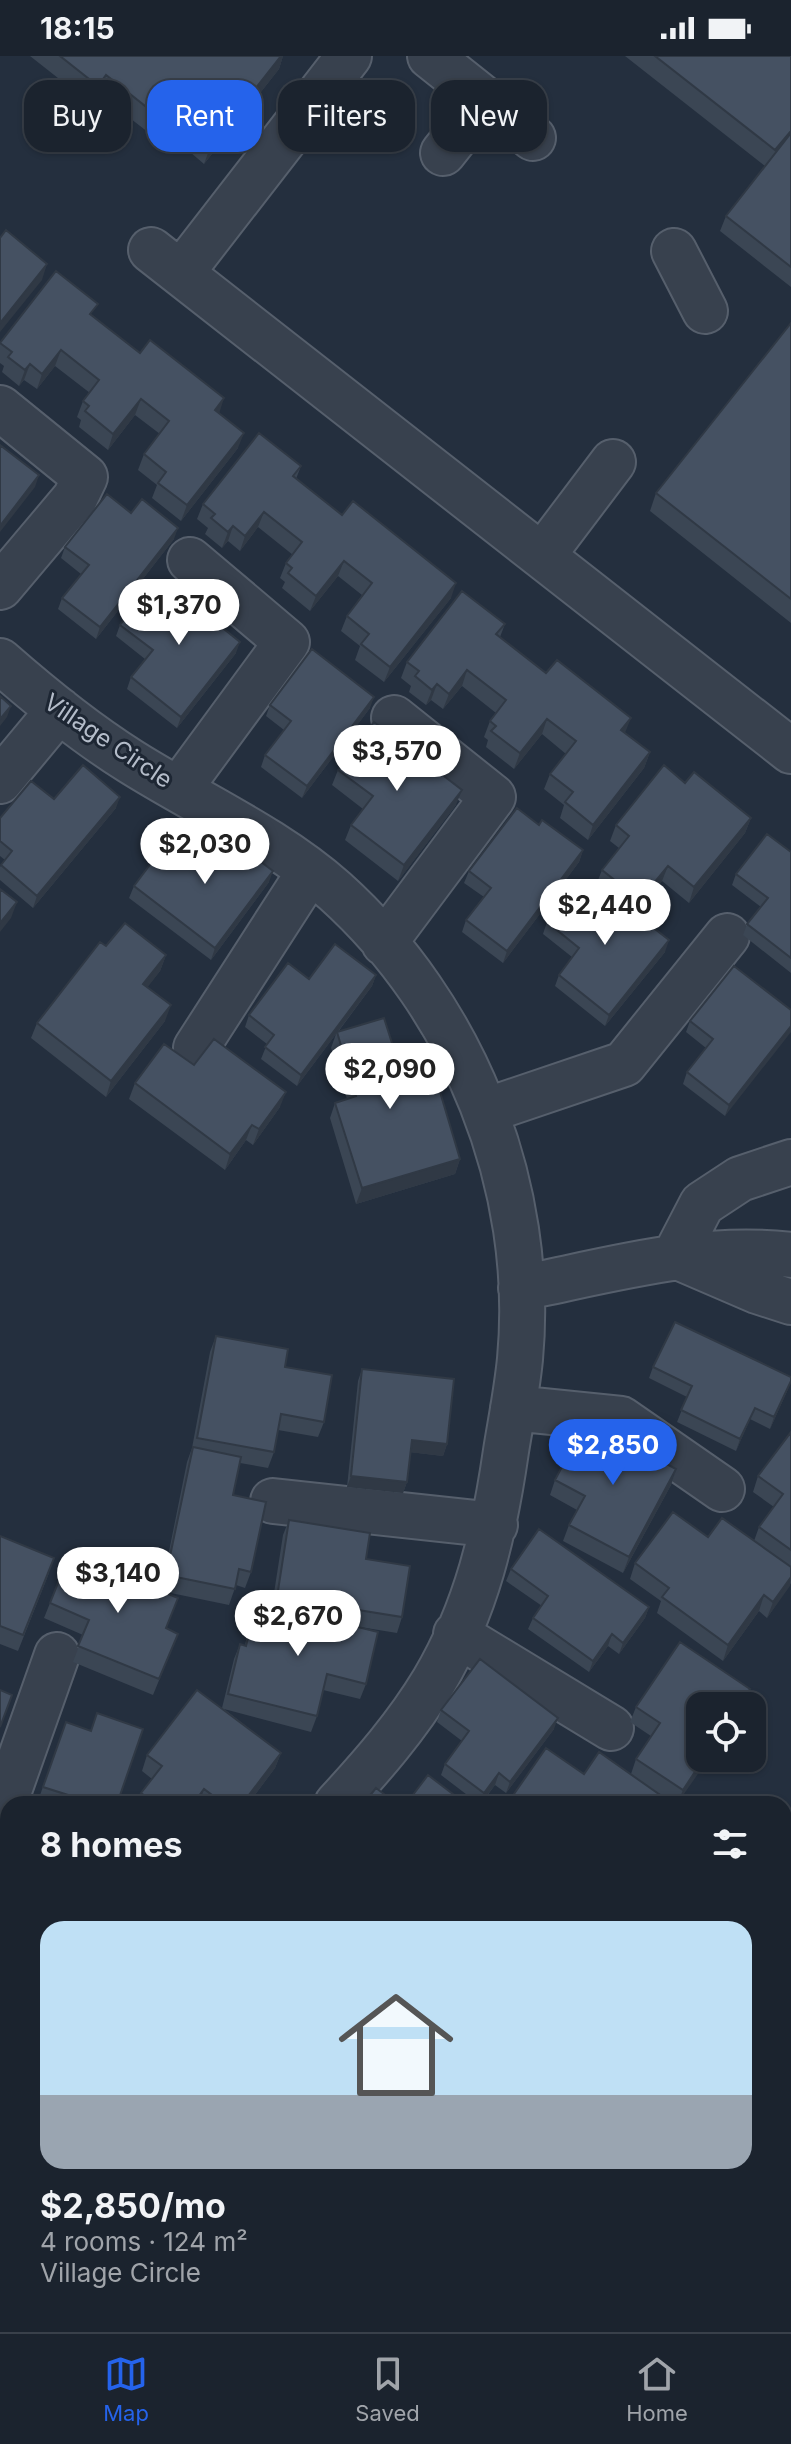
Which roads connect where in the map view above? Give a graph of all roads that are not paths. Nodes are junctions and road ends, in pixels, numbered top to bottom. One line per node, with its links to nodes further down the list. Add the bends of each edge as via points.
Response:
1 (349, 56): 8 (street, via 166,261 292,341)
2 (430, 56): 3 (street)
3 (460, 80)
4 (674, 251): 5 (street)
5 (705, 311)
6 (0, 408): 10 (street, via 85,477 75,498)
7 (613, 462): 8 (street)
8 (542, 556): 14 (street)
9 (190, 560): 16 (street, via 287,642)
10 (0, 587)
11 (0, 661): 12 (street, Village Circle)
12 (59, 710): 15 (street); 16 (street, Village Circle)
13 (394, 718): 19 (street, via 493,797)
14 (791, 751)
15 (0, 781)
16 (179, 789): 17 (street, Village Circle)
17 (310, 871): 19 (street, Village Circle); 20 (street)
18 (727, 936): 21 (street, via 624,1064)
19 (384, 943): 21 (street, Village Circle, via 425,994)
20 (196, 1048)
21 (485, 1111): 25 (street, Village Circle, via 505,1172)
22 (791, 1162): 24 (street, via 740,1179 702,1204)
23 (791, 1255): 24 (street)
24 (675, 1256): 25 (street); 26 (street)
25 (521, 1288): 27 (street, Village Circle)
26 (791, 1302)
27 (513, 1408): 28 (street, via 621,1419); 30 (street, Village Circle)
28 (722, 1489)
29 (273, 1501): 30 (street)
30 (495, 1525): 31 (street, Village Circle, via 473,1600)
31 (456, 1634): 33 (street); 35 (street, Village Circle, via 434,1680 396,1737)
32 (57, 1655): 34 (street)
33 (611, 1728)
34 (7, 1796)
35 (344, 1796)

